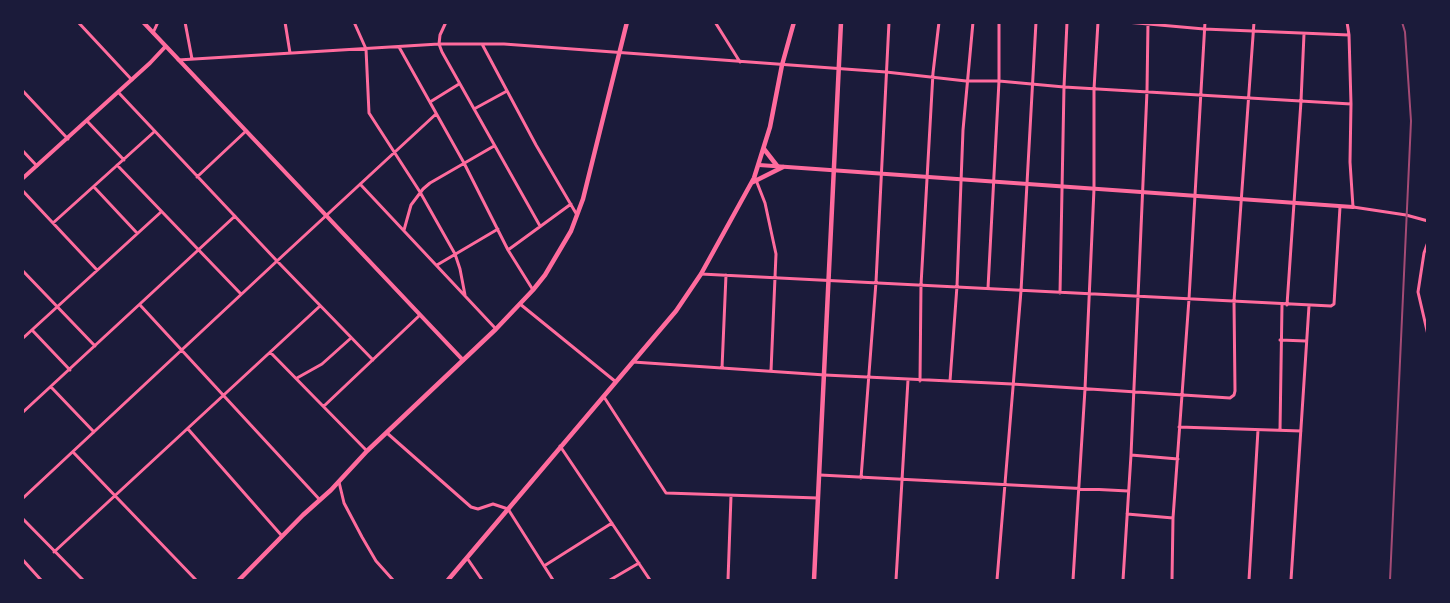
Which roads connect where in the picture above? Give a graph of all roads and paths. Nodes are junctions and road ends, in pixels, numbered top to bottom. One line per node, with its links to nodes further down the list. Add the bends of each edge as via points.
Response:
1 (78, 22): 43 (street)
2 (142, 22): 26 (street)
3 (158, 22): 26 (street)
4 (185, 22): 36 (street)
5 (285, 22): 34 (street)
6 (354, 22): 33 (street)
7 (446, 22): 29 (street)
8 (627, 22): 35 (main road)
9 (716, 22): 38 (street)
10 (794, 22): 39 (main road)
11 (841, 22): 40 (main road)
12 (889, 22): 41 (street)
13 (939, 22): 42 (street)
14 (973, 22): 44 (street)
15 (999, 22): 45 (street)
16 (1036, 22): 47 (street)
17 (1068, 22): 48 (street)
18 (1098, 22): 49 (street)
19 (1126, 22): 23 (street)
20 (1204, 22): 24 (street)
21 (1254, 22): 25 (street)
22 (1347, 22): 28 (street)
23 (1148, 23): 24 (street); 52 (street)
24 (1204, 29): 25 (street); 54 (street)
25 (1253, 31): 27 (street); 55 (street)
26 (153, 34): 31 (street)
27 (1304, 34): 28 (street); 56 (street)
28 (1349, 35): 58 (street)
29 (439, 44): 30 (street); 32 (street); 46 (street)
30 (482, 44): 35 (street); 51 (street)
31 (165, 47): 37 (street); 43 (street)
32 (399, 47): 33 (street); 57 (street)
33 (366, 49): 34 (street); 68 (street, via 369,113)
34 (290, 53): 36 (street)
35 (618, 53): 38 (street); 100 (main road)
36 (192, 59): 37 (street)
37 (177, 60): 62 (street)
38 (740, 63): 39 (street)
39 (782, 65): 40 (street); 66 (main road)
40 (839, 69): 41 (street); 75 (main road)
41 (886, 72): 42 (street); 76 (street)
42 (932, 78): 44 (street); 78 (street)
43 (132, 80): 53 (street)
44 (966, 81): 45 (street); 80 (street)
45 (999, 81): 47 (street); 82 (street)
46 (459, 84): 57 (street); 59 (street)
47 (1032, 84): 48 (street); 84 (street)
48 (1064, 87): 49 (street); 86 (street)
49 (1094, 89): 52 (street); 87 (street)
50 (22, 90): 64 (street)
51 (507, 91): 59 (street); 94 (street)
52 (1147, 91): 54 (street); 90 (street)
53 (118, 92): 61 (street); 63 (street)
54 (1201, 94): 55 (street); 91 (street)
55 (1249, 98): 56 (street); 92 (street)
56 (1301, 101): 58 (street); 93 (street)
57 (430, 102): 60 (street)
58 (1351, 104): 96 (street)
59 (474, 109): 65 (street)
60 (436, 114): 68 (street); 70 (street)
61 (87, 121): 64 (street); 69 (street)
62 (246, 131): 77 (street); 98 (street)
63 (154, 132): 69 (street); 77 (street)
64 (68, 139): 73 (street)
65 (494, 146): 70 (street); 103 (street)
66 (764, 149): 72 (main road); 74 (main road)
67 (22, 150): 73 (street)
68 (395, 152): 83 (street); 89 (street)
69 (124, 160): 71 (street)
70 (464, 163): 89 (street); 104 (street)
71 (117, 165): 85 (street); 97 (street)
72 (759, 165): 74 (street); 81 (main road)
73 (37, 166): 79 (street)
74 (781, 167): 75 (street); 81 (main road)
75 (834, 170): 76 (street); 118 (main road)
76 (882, 173): 78 (street); 119 (street)
77 (197, 177): 99 (street)
78 (928, 178): 80 (street); 120 (street)
79 (22, 179)
80 (960, 180): 82 (street); 121 (street)
81 (754, 181): 115 (main road); 117 (street, via 762,193 772,230)
82 (993, 182): 84 (street); 122 (street)
83 (360, 184): 98 (street); 105 (street)
84 (1026, 184): 86 (street); 124 (street)
85 (94, 187): 102 (street); 106 (street)
86 (1062, 187): 87 (street); 125 (street)
87 (1094, 189): 90 (street); 127 (street)
88 (22, 190): 102 (street)
89 (420, 192): 105 (street, via 410,208); 110 (street)
90 (1143, 192): 91 (street); 129 (street)
91 (1195, 196): 92 (street); 130 (street)
92 (1242, 199): 93 (street); 131 (street)
93 (1293, 202): 95 (street); 135 (street)
94 (571, 204): 100 (street); 103 (street)
95 (1340, 207): 96 (street); 137 (street, via 1334,304)
96 (1353, 207): 101 (street)
97 (161, 212): 106 (street); 108 (street)
98 (326, 215): 111 (street); 139 (street)
99 (235, 216): 108 (street); 111 (street)
100 (578, 216): 123 (main road, via 561,250)
101 (1428, 221)
102 (53, 223): 114 (street)
103 (540, 226): 109 (street)
104 (498, 228): 109 (street); 110 (street)
105 (404, 231): 112 (street)
106 (137, 233): 114 (street)
107 (1428, 242): 142 (street, via 1418,292)
108 (199, 250): 126 (street); 133 (street)
109 (508, 250): 123 (street)
110 (455, 254): 112 (street); 128 (street)
111 (276, 261): 126 (street); 136 (street)
112 (436, 265): 128 (street)
113 (22, 270): 138 (street)
114 (97, 270): 138 (street)
115 (701, 274): 116 (street); 152 (main road, via 676,311)
116 (726, 275): 117 (street); 153 (street)
117 (776, 277): 118 (street); 155 (street)
118 (828, 280): 119 (street); 156 (main road)
119 (876, 282): 120 (street); 158 (street)
120 (921, 284): 121 (street); 160 (street)
121 (957, 286): 122 (street); 161 (street)
122 (988, 288): 124 (street)
123 (533, 290): 132 (main road)
124 (1021, 291): 125 (street); 163 (street)
125 (1060, 293): 127 (street)
126 (241, 294): 148 (street)
127 (1089, 294): 129 (street); 165 (street)
128 (465, 295): 140 (street)
129 (1138, 297): 130 (street); 166 (street)
130 (1189, 299): 131 (street); 167 (street)
131 (1234, 302): 134 (street); 167 (street, via 1234,395 1230,398)
132 (520, 304): 140 (main road); 162 (street)
133 (140, 305): 147 (street); 148 (street)
134 (1282, 305): 135 (street); 145 (street)
135 (1287, 305): 137 (street)
136 (320, 306): 143 (street); 149 (street)
137 (1309, 306): 146 (street)
138 (57, 307): 141 (street); 147 (street)
139 (420, 315): 150 (street); 151 (street)
140 (496, 329): 151 (main road)
141 (32, 330): 144 (street); 154 (street)
142 (1428, 335)
143 (351, 338): 150 (street); 157 (street, via 329,358)
144 (22, 339)
145 (1280, 340): 146 (street); 175 (street)
146 (1306, 342): 176 (street)
147 (95, 346): 154 (street)
148 (182, 350): 168 (street); 177 (street)
149 (270, 352): 157 (street); 168 (street)
150 (373, 360): 170 (street)
151 (462, 360): 178 (main road)
152 (633, 362): 153 (street); 162 (main road)
153 (722, 368): 155 (street)
154 (70, 370): 164 (street)
155 (771, 371): 156 (street)
156 (825, 375): 158 (street); 184 (main road)
157 (297, 378): 170 (street)
158 (869, 378): 159 (street); 185 (street)
159 (908, 380): 160 (street); 186 (street)
160 (920, 381): 161 (street)
161 (950, 382): 163 (street)
162 (616, 383): 169 (main road)
163 (1012, 384): 165 (street); 188 (street)
164 (51, 387): 171 (street); 177 (street)
165 (1085, 389): 166 (street); 189 (street)
166 (1134, 392): 167 (street); 182 (street)
167 (1181, 394): 172 (street)
168 (224, 396): 173 (street); 195 (street)
169 (604, 397): 179 (main road); 192 (street, via 666,494)
170 (324, 406): 180 (street)
171 (22, 413)
172 (1179, 427): 174 (street); 183 (street)
173 (188, 429): 191 (street); 201 (street)
174 (1258, 430): 175 (street); 224 (street)
175 (1280, 430): 176 (street)
176 (1302, 431): 225 (street)
177 (94, 432): 181 (street)
178 (387, 434): 180 (main road); 196 (street, via 471,507 478,509 493,504)
179 (560, 446): 196 (main road); 200 (street)
180 (367, 451): 187 (main road)
181 (72, 452): 191 (street); 194 (street)
182 (1131, 455): 183 (street); 190 (street)
183 (1178, 459): 199 (street)
184 (820, 475): 185 (street); 193 (main road)
185 (861, 478): 186 (street)
186 (901, 480): 188 (street); 219 (street)
187 (339, 481): 195 (main road); 211 (street, via 344,503 376,562)
188 (1004, 484): 189 (street); 220 (street)
189 (1078, 487): 190 (street); 221 (street)
190 (1128, 490): 197 (street)
191 (114, 496): 202 (street); 209 (street)
192 (731, 496): 193 (street); 217 (street)
193 (818, 498): 218 (main road)
194 (22, 499)
195 (320, 500): 201 (main road)
196 (508, 509): 203 (main road); 206 (street)
197 (1127, 514): 199 (street); 222 (street)
198 (22, 518): 202 (street)
199 (1173, 518): 223 (street)
200 (612, 523): 205 (street); 206 (street)
201 (282, 536): 210 (main road)
202 (54, 552): 208 (street)
203 (468, 558): 212 (main road); 213 (street)
204 (22, 559): 207 (street)
205 (639, 563): 215 (street); 216 (street)
206 (544, 566): 214 (street)
207 (42, 580)
208 (83, 580)
209 (196, 580)
210 (239, 580)
211 (393, 580)
212 (448, 580)
213 (482, 580)
214 (553, 580)
215 (610, 580)
216 (650, 580)
217 (728, 580)
218 (814, 580)
219 (896, 580)
220 (997, 580)
221 (1073, 580)
222 (1123, 580)
223 (1172, 580)
224 (1249, 580)
225 (1292, 580)

